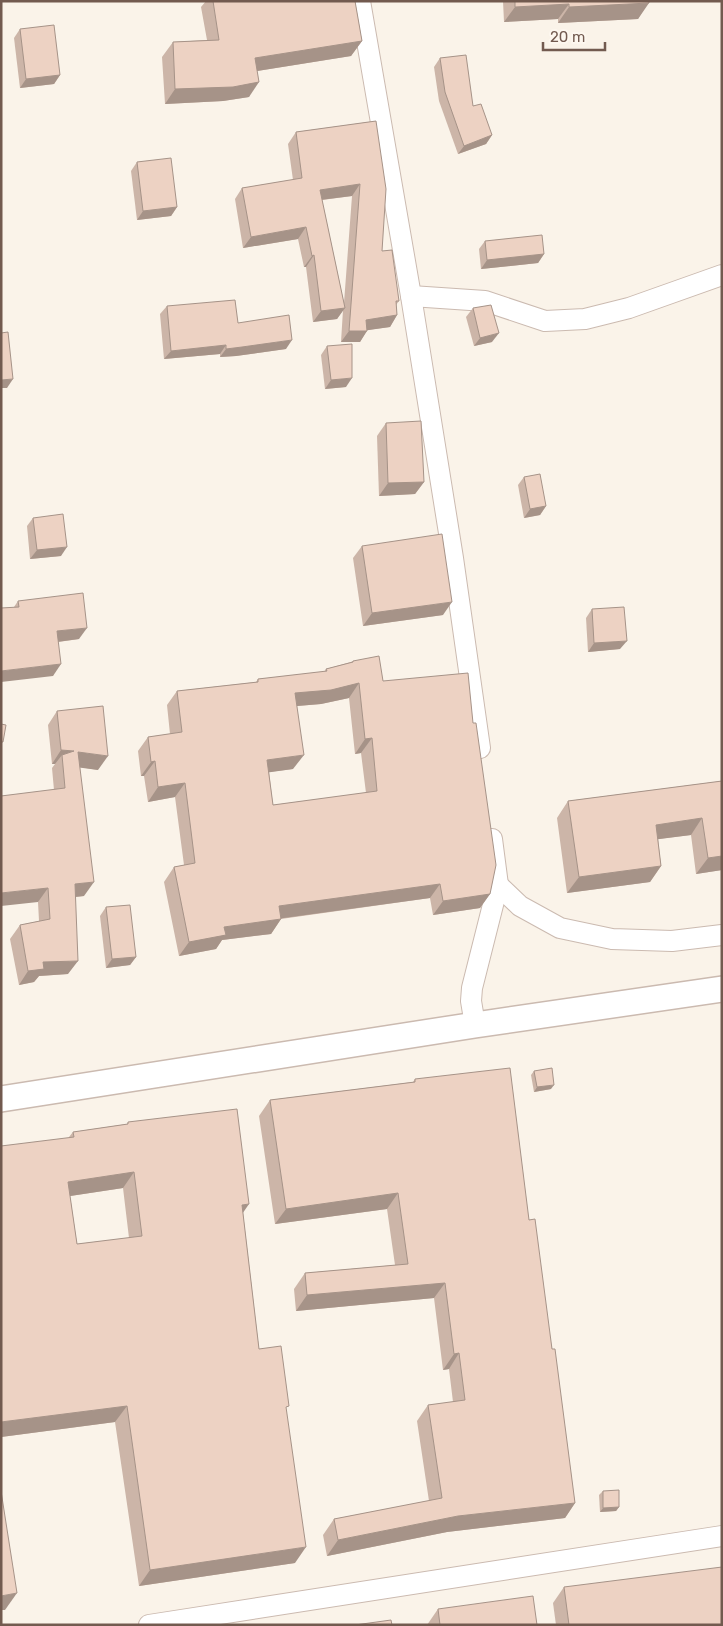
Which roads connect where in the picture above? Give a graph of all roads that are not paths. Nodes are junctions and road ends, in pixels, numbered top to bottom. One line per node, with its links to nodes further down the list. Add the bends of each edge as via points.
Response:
1 (360, 1): 3 (street)
2 (722, 275): 3 (street, via 628,308 585,318 545,321 485,302)
3 (411, 296): 4 (street)
4 (483, 771)
5 (490, 820): 6 (street)
6 (498, 886): 7 (street, via 520,906 560,928 612,939 672,941); 9 (street, via 472,988)
7 (722, 935)
8 (722, 989): 9 (street)
9 (475, 1025): 10 (street)
10 (1, 1099)
11 (722, 1536): 12 (street)
12 (149, 1625)

